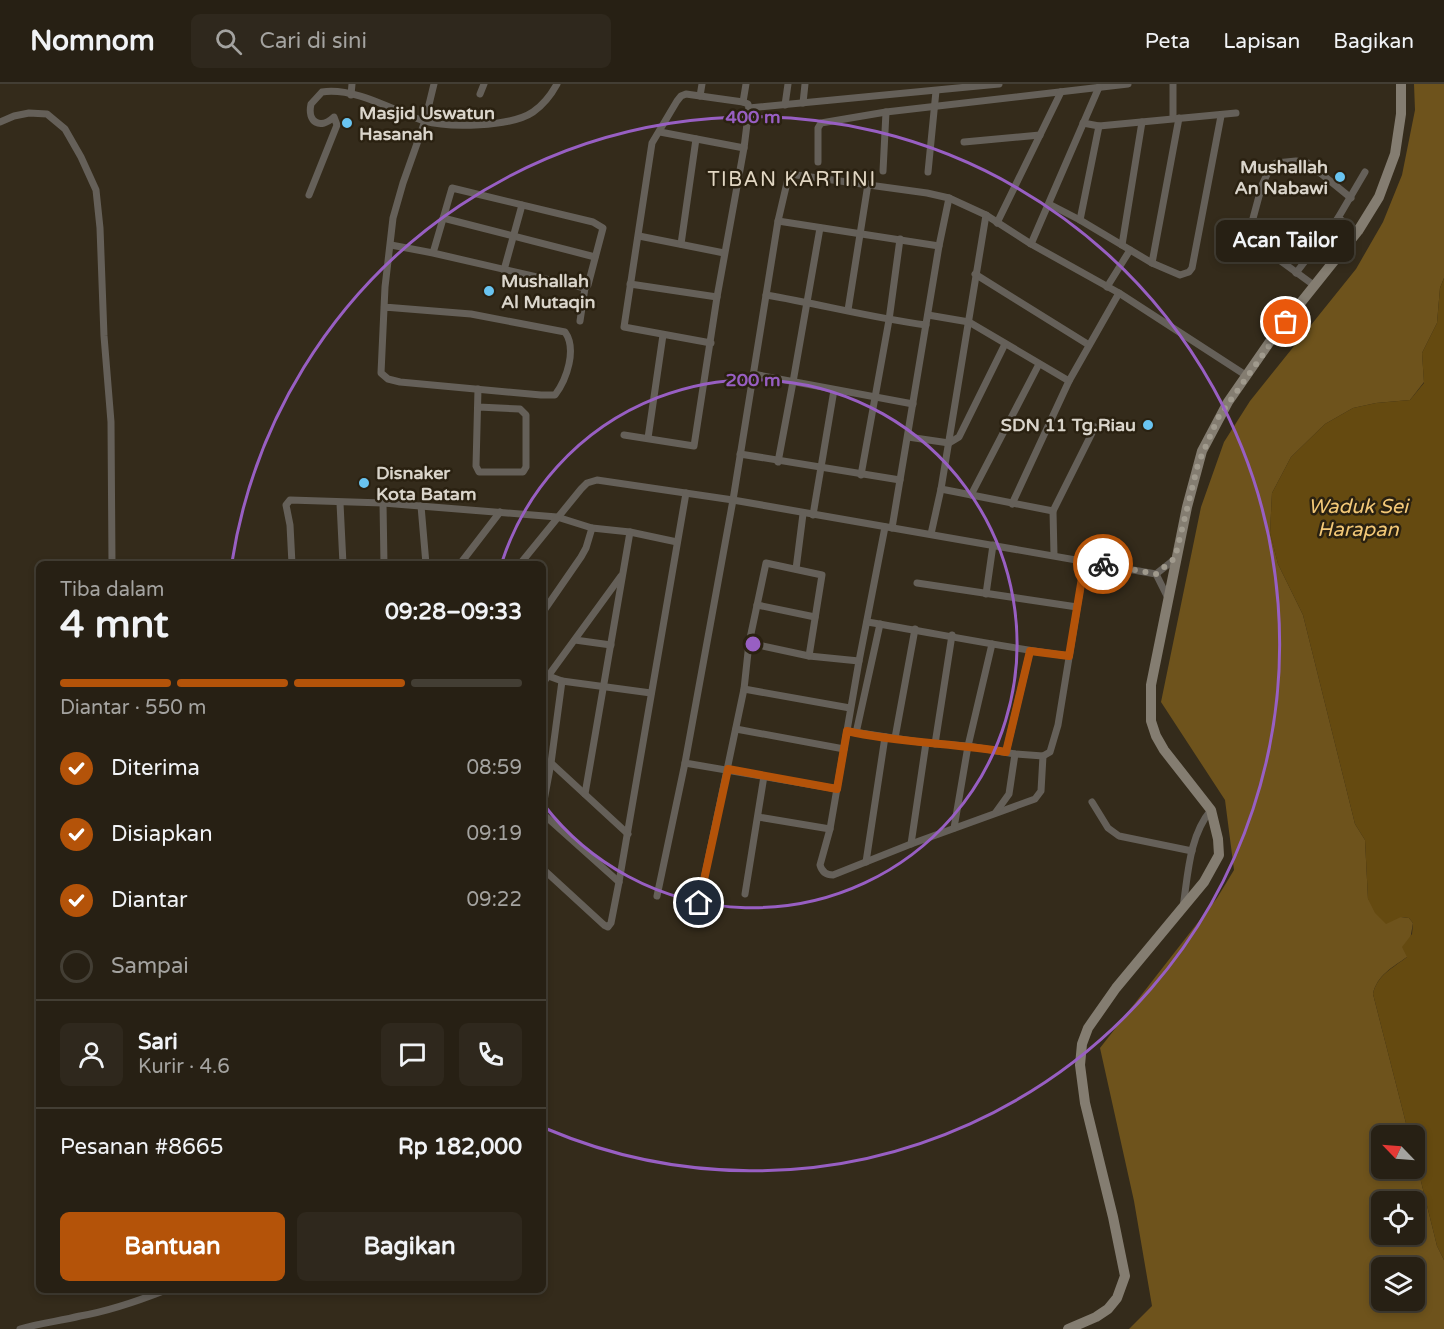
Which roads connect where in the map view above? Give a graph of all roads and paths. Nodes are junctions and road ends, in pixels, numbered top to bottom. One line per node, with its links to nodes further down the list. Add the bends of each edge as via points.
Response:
1 (352, 84): 18 (street)
2 (434, 84): 29 (street)
3 (484, 84): 17 (street)
4 (556, 84): 29 (street, via 542,105 531,114 514,119 459,126)
5 (702, 84): 19 (street)
6 (746, 84): 20 (street)
7 (788, 84): 22 (street)
8 (805, 84): 21 (street)
9 (999, 84): 13 (street)
10 (1128, 84): 14 (street)
11 (1173, 84): 28 (street)
12 (1401, 84): 57 (main road, via 1395,154 1378,197)
13 (983, 85): 15 (street)
14 (1099, 87): 16 (street); 32 (street)
15 (936, 91): 21 (street); 24 (street)
16 (1061, 92): 24 (street); 35 (street)
17 (480, 94)
18 (351, 95): 29 (street); 44 (street, via 322,92 311,104 310,116 314,121 324,124 333,117 337,125)
19 (700, 96): 20 (street); 34 (street, via 681,96)
20 (743, 102): 23 (street)
21 (802, 103): 22 (street)
22 (785, 105): 23 (street)
23 (749, 108): 38 (street)
24 (933, 108): 25 (street); 41 (street)
25 (886, 112): 39 (street, via 819,124); 40 (street)
26 (1236, 113): 27 (street)
27 (1221, 116): 28 (street); 72 (street, via 1192,267 1180,275)
28 (1176, 118): 31 (street); 72 (street)
29 (425, 121): 66 (street, via 393,218)
30 (0, 122): 137 (street, via 29,113 47,114 64,129 96,190 111,422)
31 (1142, 122): 33 (street); 65 (street)
32 (1083, 123): 33 (street); 47 (street)
33 (1099, 126): 52 (street)
34 (660, 132): 36 (street); 60 (street, via 652,143)
35 (1040, 135): 37 (street); 54 (street)
36 (696, 139): 38 (street); 63 (street)
37 (964, 142)
38 (744, 148): 70 (street)
39 (818, 162)
40 (884, 171)
41 (928, 172)
42 (1365, 172): 46 (street)
43 (868, 184): 45 (street); 53 (street, via 789,174); 58 (street)
44 (309, 195)
45 (949, 198): 49 (street); 67 (street)
46 (1351, 198): 51 (street); 61 (street, via 1308,163 1276,163 1262,185)
47 (1049, 204): 52 (street); 64 (street)
48 (522, 205): 50 (street, via 452,188); 59 (street); 71 (street, via 599,225 603,228)
49 (986, 215): 54 (street); 75 (street)
50 (443, 218): 59 (street); 69 (street)
51 (1338, 218): 57 (street); 74 (street)
52 (1080, 220): 65 (street)
53 (778, 221): 56 (street); 81 (street)
54 (997, 223): 64 (street)
55 (1229, 225): 61 (street)
56 (820, 228): 58 (street); 83 (street)
57 (1358, 231): 77 (main road)
58 (861, 233): 62 (street); 85 (street)
59 (513, 235): 71 (street); 73 (street)
60 (639, 236): 63 (street); 76 (street)
61 (1248, 237): 74 (street)
62 (900, 239): 67 (street); 87 (street)
63 (681, 244): 70 (street)
64 (1031, 244): 78 (street)
65 (1122, 244): 68 (street)
66 (391, 245): 69 (street); 84 (street)
67 (939, 246): 86 (street)
68 (1130, 250): 72 (street); 78 (street)
69 (433, 253): 73 (street)
70 (724, 253): 82 (street)
71 (595, 257): 79 (street)
72 (1152, 263)
73 (504, 270): 79 (street)
74 (1296, 273): 77 (street)
75 (975, 274): 89 (street); 94 (street)
76 (630, 284): 82 (street); 91 (street, via 624,327)
77 (1315, 286): 97 (main road)
78 (1107, 287): 80 (street)
79 (585, 288): 88 (street)
80 (1119, 293): 94 (street); 97 (street)
81 (766, 295): 83 (street); 96 (street)
82 (717, 297): 92 (street)
83 (808, 302): 85 (street); 99 (street)
84 (384, 306): 100 (street, via 381,373 388,379); 100 (street, via 471,314 551,328 565,332 570,339 570,358 555,395)
85 (848, 310): 87 (street)
86 (928, 315): 89 (street); 90 (street)
87 (889, 320): 90 (street); 102 (street)
88 (580, 321)
89 (969, 322): 93 (street); 109 (street)
90 (926, 325): 103 (street)
91 (663, 335): 92 (street); 108 (street)
92 (711, 343): 108 (street, via 694,446)
93 (1005, 344): 95 (street); 109 (street, via 959,437)
94 (1089, 345): 98 (street)
95 (1039, 364): 98 (street); 117 (street)
96 (753, 374): 99 (street); 110 (street)
97 (1247, 376): 135 (main road, via 1218,418 1202,451)
98 (1069, 381): 121 (street)
99 (793, 382): 101 (street); 111 (street)
100 (478, 388): 104 (street)
101 (834, 390): 102 (street); 112 (street)
102 (874, 398): 103 (street); 113 (street)
103 (913, 404): 107 (street)
104 (478, 407): 104 (street, via 477,470 523,472 524,412)
105 (1095, 428): 123 (street)
106 (624, 435): 108 (street)
107 (908, 437): 109 (street); 114 (street)
108 (648, 438)
109 (949, 443): 115 (street)
110 (740, 454): 111 (street); 118 (street)
111 (778, 462): 112 (street)
112 (820, 469): 113 (street); 126 (street)
113 (861, 475): 114 (street)
114 (900, 480): 129 (street)
115 (941, 489): 117 (street); 131 (street)
116 (687, 493): 118 (street); 127 (street, via 597,480 587,483); 132 (street)
117 (970, 495): 121 (street)
118 (733, 500): 125 (street); 186 (street)
119 (340, 502): 120 (street); 138 (street, via 287,502); 139 (street)
120 (383, 503): 122 (street); 140 (street)
121 (1012, 504): 123 (street)
122 (421, 506): 124 (street); 141 (street)
123 (1053, 511): 134 (street)
124 (500, 512): 127 (street); 142 (street)
125 (803, 514): 126 (street); 144 (street)
126 (813, 515): 129 (street)
127 (556, 517): 128 (street); 143 (street)
128 (592, 528): 130 (street); 152 (street, via 581,557)
129 (889, 528): 131 (street); 154 (street)
130 (630, 532): 132 (street); 146 (street)
131 (931, 534): 133 (street)
132 (677, 542): 171 (street)
133 (993, 545): 134 (street); 148 (street)
134 (1054, 555): 136 (street)
135 (1175, 558): 145 (street); 149 (main road)
136 (1085, 560): 145 (street); 151 (street)
137 (112, 561)
138 (292, 561)
139 (343, 561)
140 (384, 561)
141 (426, 561)
142 (462, 561)
143 (521, 561)
144 (796, 569): 150 (street, via 766,563); 153 (street, via 822,576)
145 (1156, 574): 149 (street)
146 (623, 575): 158 (street); 161 (street)
147 (917, 583): 148 (street)
148 (986, 594): 151 (street)
149 (1167, 596): 193 (main road, via 1151,686 1151,720 1164,750)
150 (758, 605): 153 (street); 159 (street)
151 (1077, 607): 164 (street)
152 (546, 608)
153 (815, 617): 163 (street)
154 (867, 622): 155 (street); 165 (street)
155 (880, 624): 156 (street); 175 (street)
156 (915, 629): 157 (street); 177 (street)
157 (952, 635): 160 (street); 179 (street)
158 (575, 640): 161 (street); 166 (street)
159 (749, 643): 163 (street); 170 (street)
160 (993, 644): 162 (street); 180 (street)
161 (611, 645): 169 (street)
162 (1030, 651): 164 (street); 182 (street)
163 (810, 656): 165 (street)
164 (1069, 656): 184 (street, via 1055,740 1050,752)
165 (859, 662): 172 (street)
166 (546, 676)
167 (546, 678): 168 (street)
168 (562, 681): 169 (street); 185 (street)
169 (604, 686): 171 (street); 191 (street)
170 (744, 689): 172 (street); 173 (street)
171 (651, 693): 199 (street)
172 (850, 708): 174 (street)
173 (736, 729): 181 (street); 187 (street)
174 (847, 731): 175 (street); 181 (street)
175 (855, 733): 176 (street)
176 (885, 737): 177 (street); 202 (street)
177 (895, 738): 178 (street)
178 (926, 743): 179 (street); 200 (street)
179 (935, 744): 180 (street)
180 (968, 746): 182 (street); 197 (street)
181 (844, 749): 189 (street)
182 (1006, 752): 183 (street)
183 (1015, 754): 184 (street); 194 (street, via 1010,794)
184 (1043, 756): 194 (street, via 1039,795)
185 (551, 763): 190 (street); 191 (street)
186 (685, 763): 187 (street); 206 (street)
187 (728, 769): 188 (street); 207 (street)
188 (764, 776): 189 (street); 196 (street)
189 (837, 789): 198 (street)
190 (546, 790)
191 (585, 794): 199 (street)
192 (1092, 802): 201 (street, via 1108,828 1119,836)
193 (1212, 810): 201 (street); 208 (main road, via 1219,855)
194 (992, 815): 197 (street)
195 (546, 817): 204 (street)
196 (758, 817): 198 (street); 205 (street)
197 (954, 828): 200 (street)
198 (830, 829): 202 (street, via 819,866 824,873 833,875)
199 (628, 834): 204 (street)
200 (911, 844): 202 (street)
201 (1192, 851): 208 (street)
202 (866, 862)
203 (546, 872): 204 (street, via 609,927)
204 (619, 882)
205 (745, 894)
206 (657, 896)
207 (699, 903)
208 (1183, 908): 211 (main road, via 1116,988 1088,1028 1082,1044 1080,1065 1085,1103 1125,1276 1108,1309)
209 (159, 1293): 210 (street, via 134,1303)
210 (20, 1329)
211 (1068, 1329)

